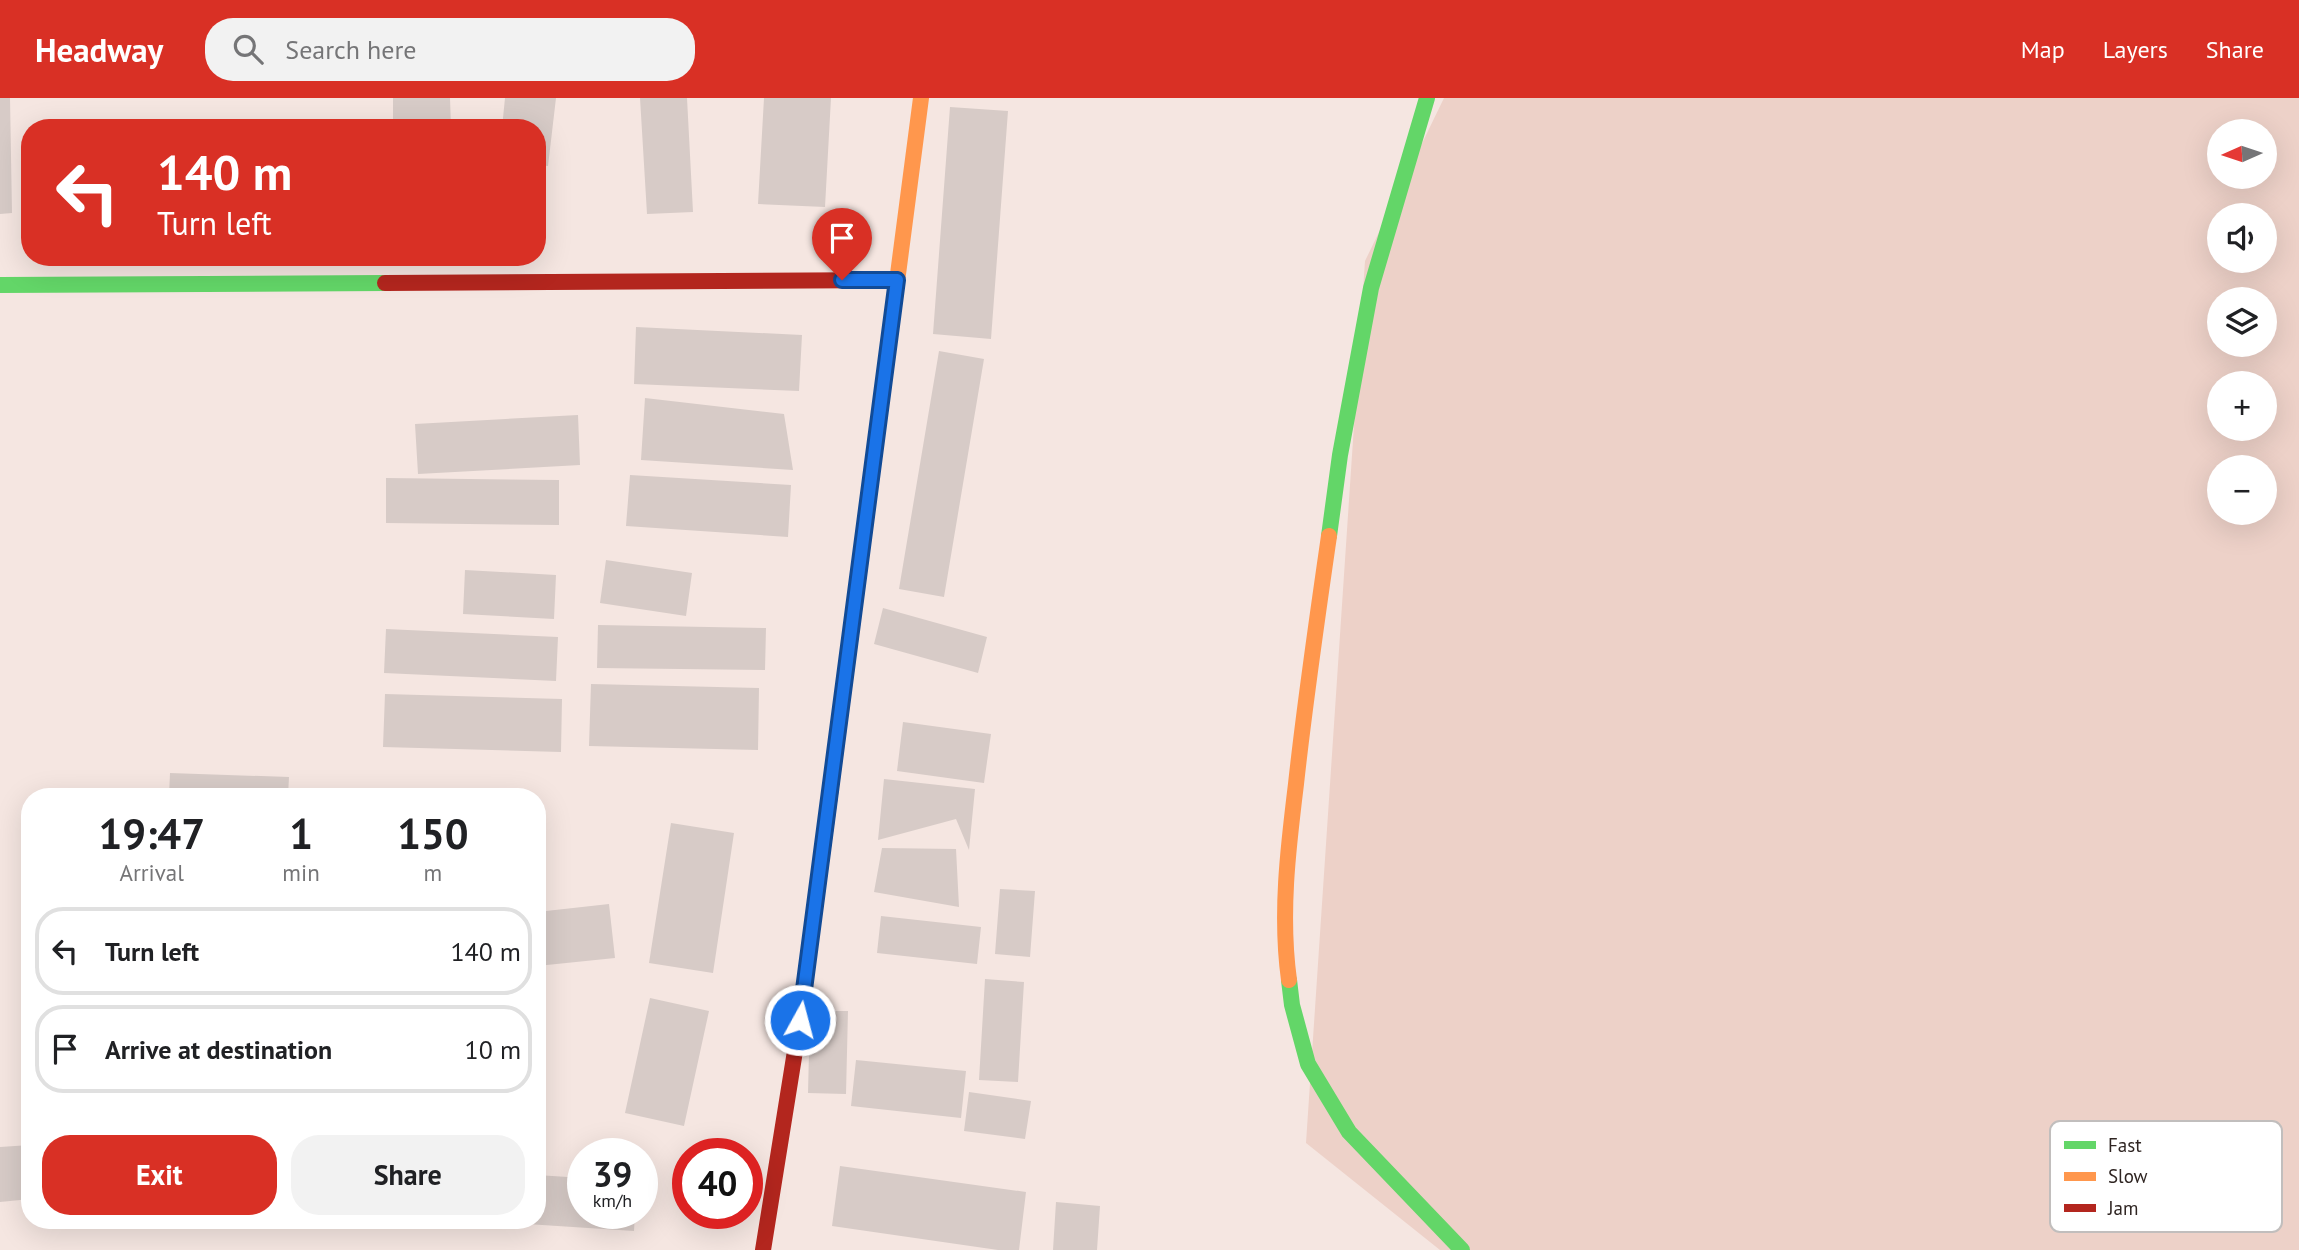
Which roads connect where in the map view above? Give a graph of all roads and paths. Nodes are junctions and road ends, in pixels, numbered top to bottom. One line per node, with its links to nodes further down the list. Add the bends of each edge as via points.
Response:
1 (921, 98): 3 (street)
2 (1427, 98): 6 (street, via 1371,288 1340,455 1303,718 1288,852 1284,946 1292,1005 1308,1064 1349,1132)
3 (897, 280): 4 (street); 5 (street, via 800,1020)
4 (0, 285)
5 (763, 1250)
6 (1462, 1250)

